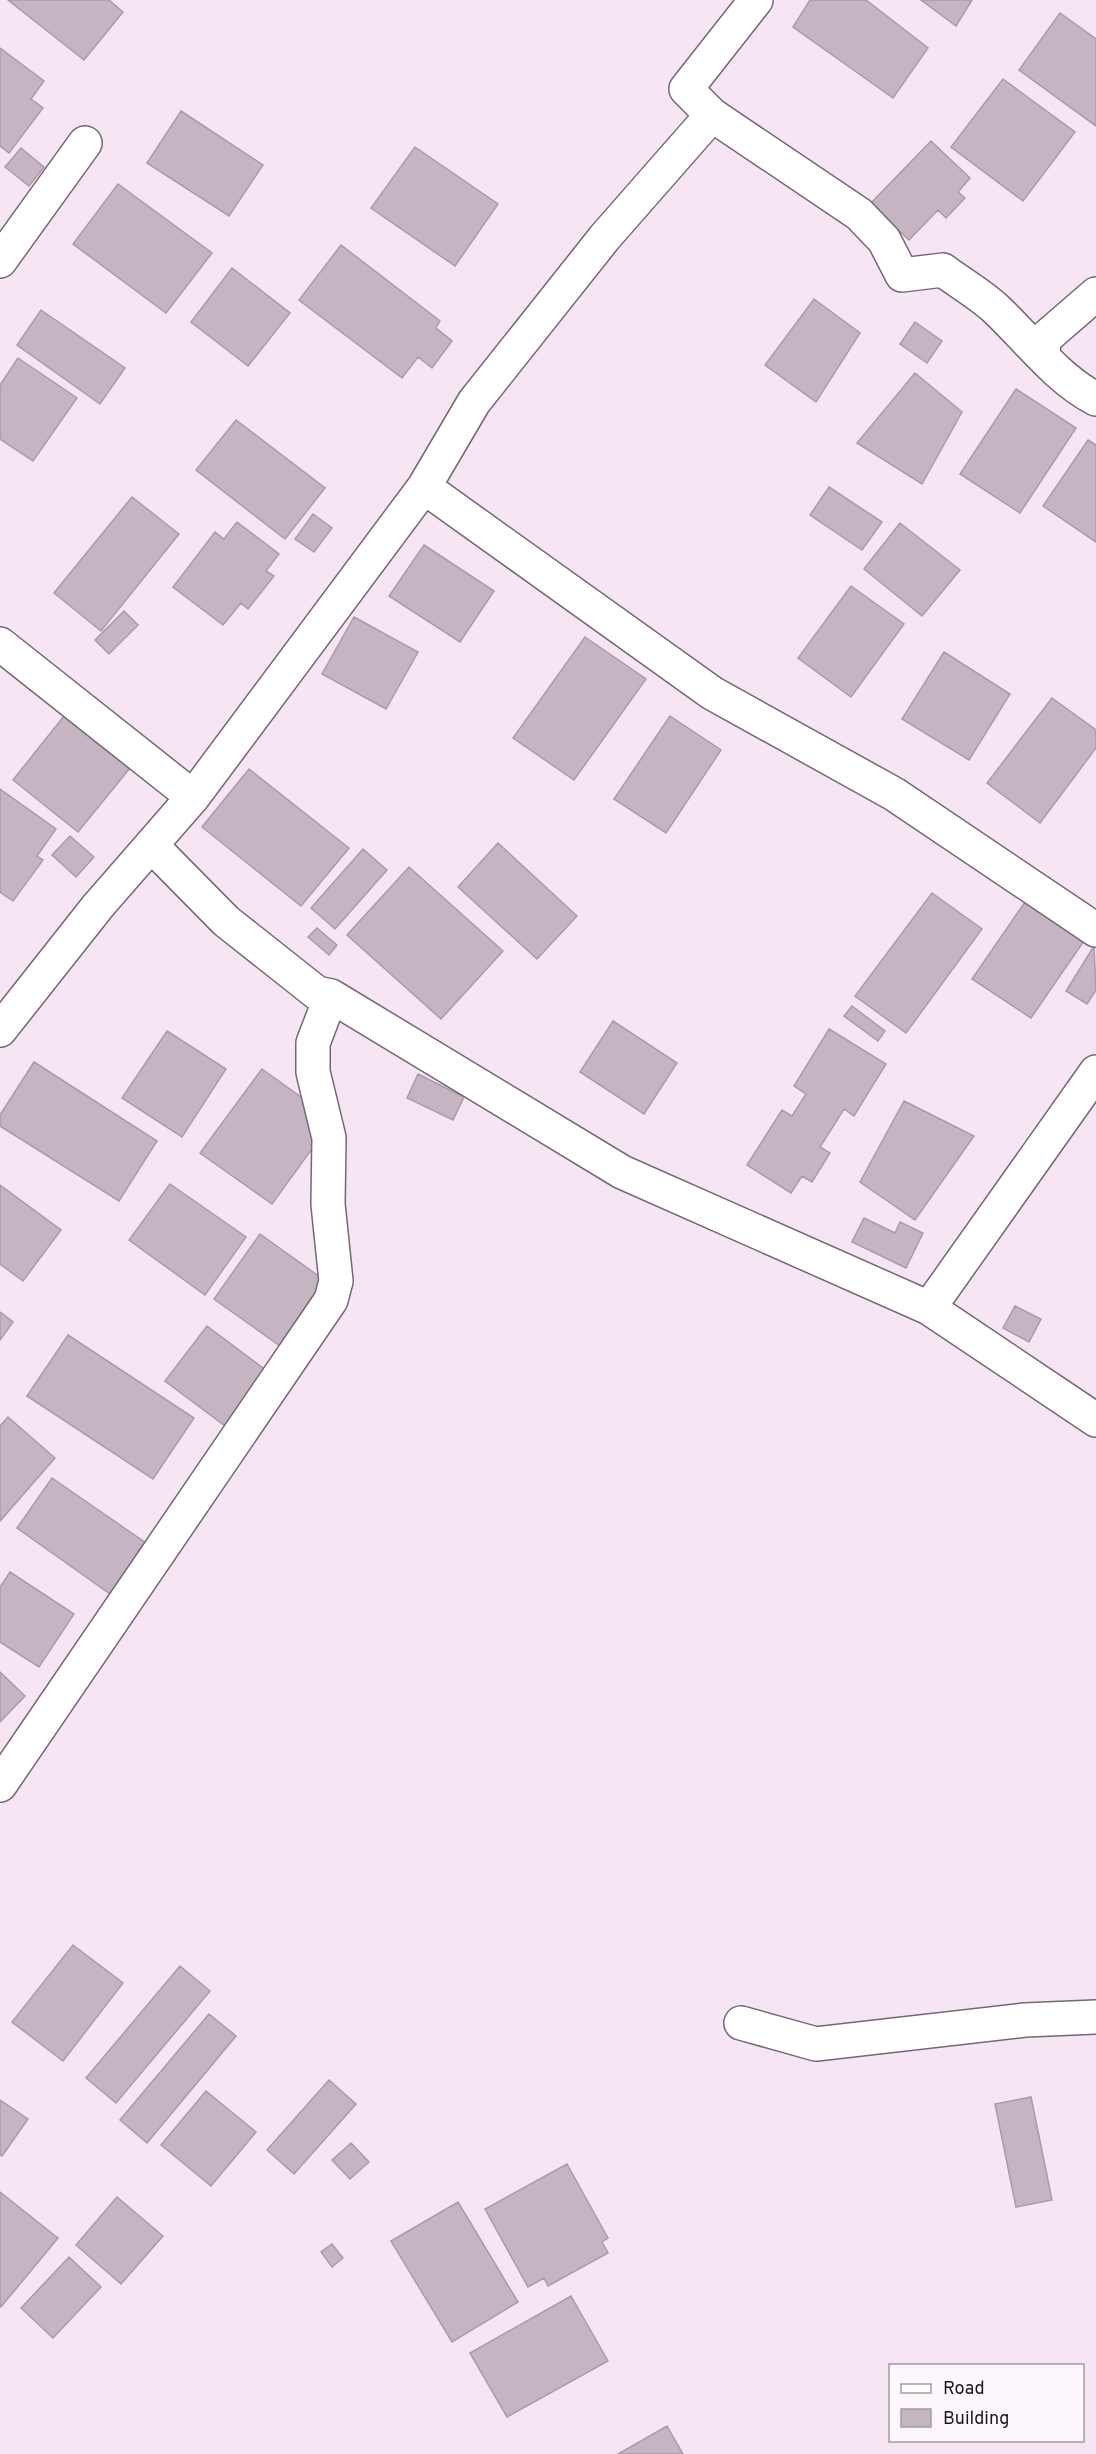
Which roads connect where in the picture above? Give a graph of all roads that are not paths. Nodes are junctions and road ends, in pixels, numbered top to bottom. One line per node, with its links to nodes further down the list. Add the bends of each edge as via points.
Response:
1 (756, 0): 2 (street, via 686,89)
2 (712, 115): 6 (street, via 859,214 884,240 902,275 943,270 994,307); 8 (street, via 605,237 474,402)
3 (85, 143): 4 (street)
4 (0, 261)
5 (1096, 294): 6 (street, via 1044,339)
6 (1043, 356): 7 (street)
7 (1096, 399)
8 (424, 487): 10 (street); 12 (street, via 712,693 894,794)
9 (0, 644): 10 (street)
10 (193, 796): 11 (street)
11 (151, 844): 13 (street, via 226,921 317,993); 14 (street)
12 (1096, 930)
13 (331, 996): 16 (street, via 622,1172); 18 (street, via 313,1043 313,1072 329,1138 328,1204 336,1281 331,1300)
14 (0, 1030)
15 (1096, 1071): 16 (street)
16 (929, 1308): 17 (street)
17 (1096, 1420)
18 (0, 1785)
19 (1096, 2016): 20 (street, via 1025,2020 816,2044)
20 (741, 2023)

